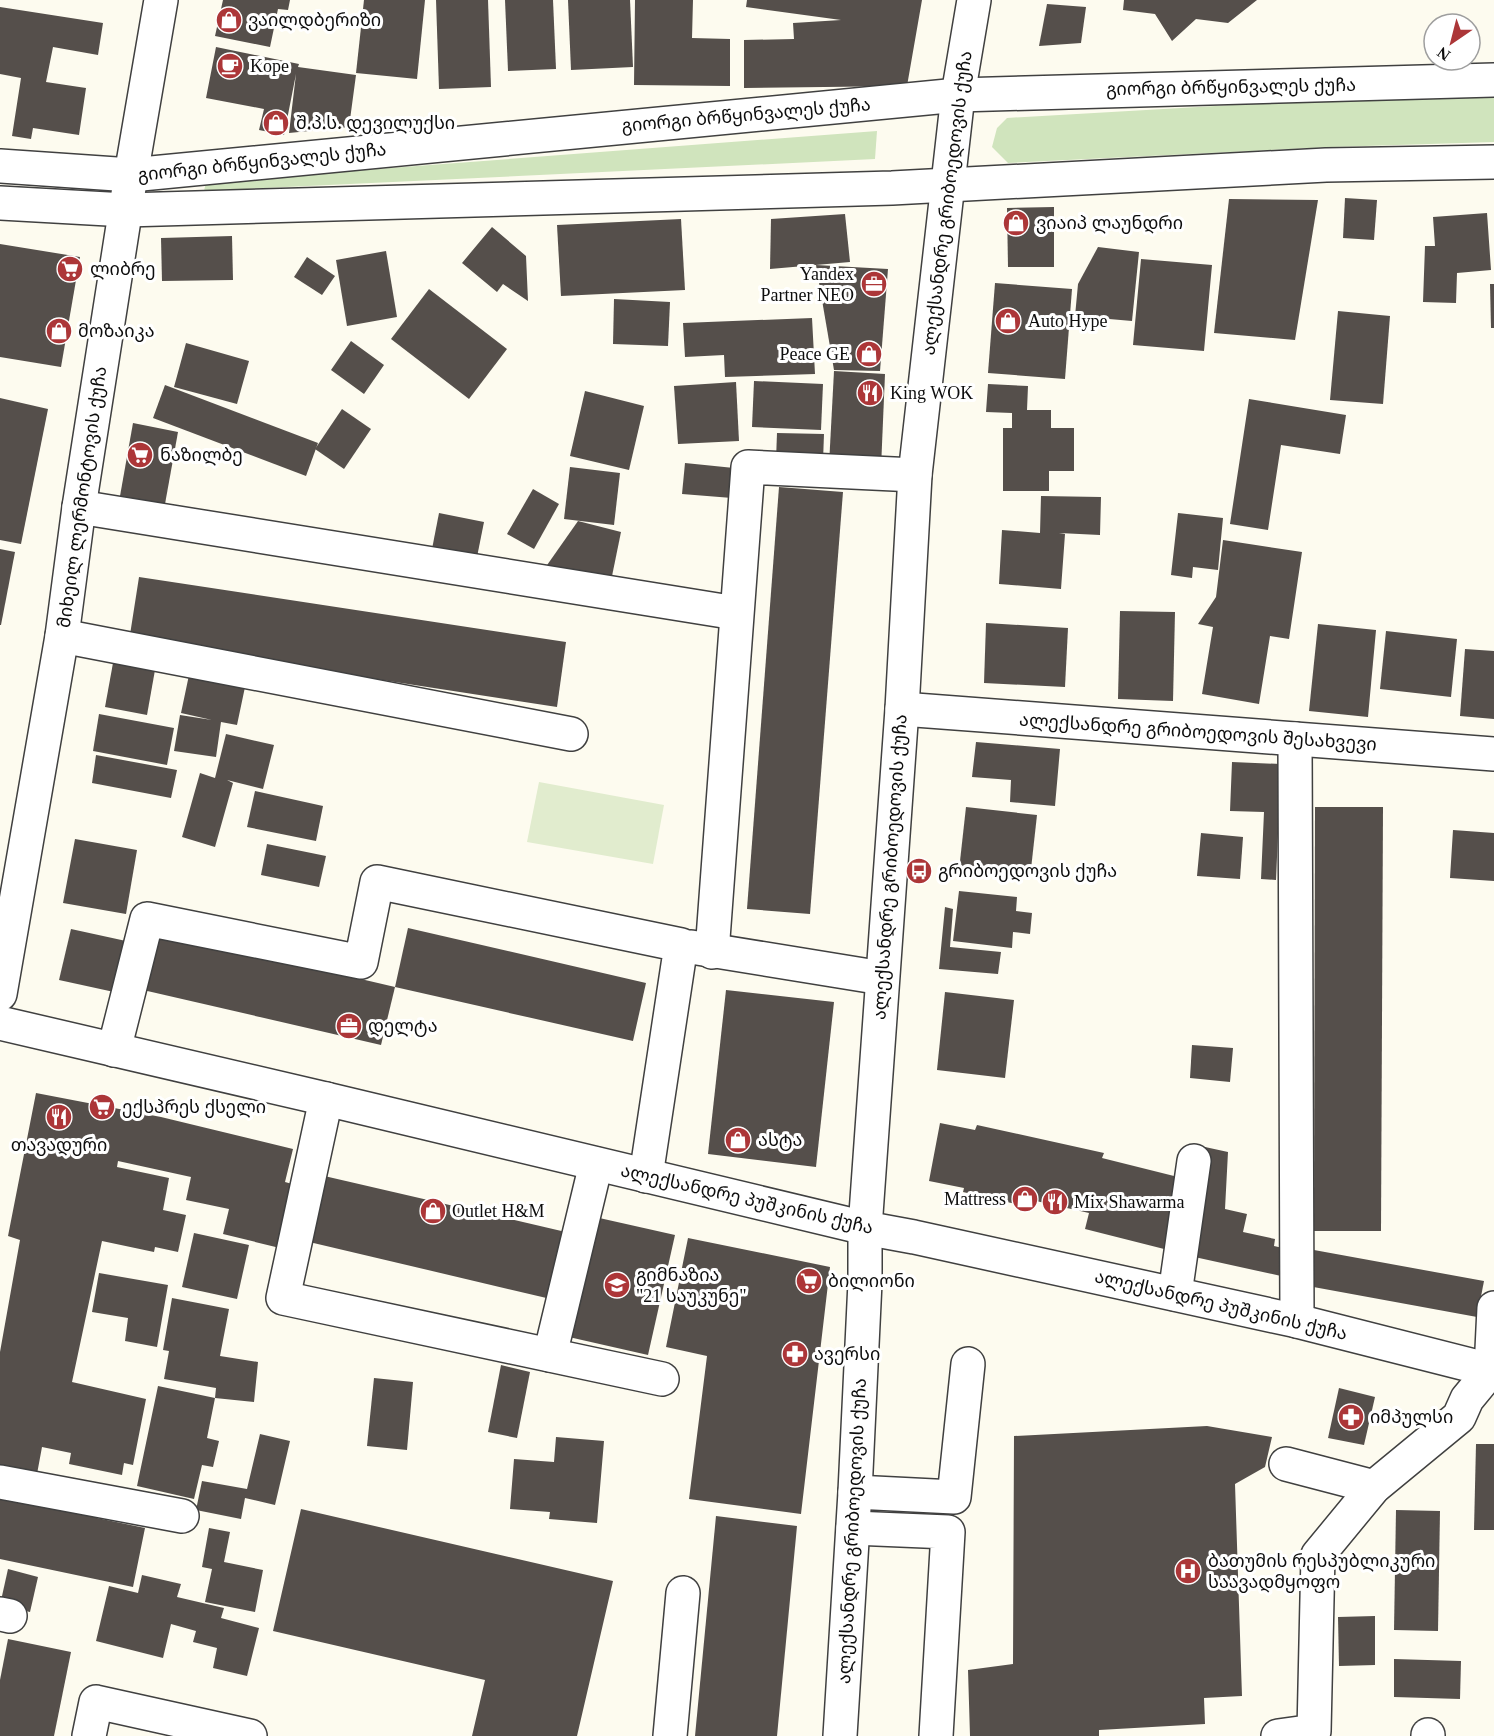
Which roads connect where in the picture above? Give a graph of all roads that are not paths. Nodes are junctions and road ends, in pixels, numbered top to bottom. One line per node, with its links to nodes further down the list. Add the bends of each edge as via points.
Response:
1 (161, 0): 7 (street, მიხეილ ლერმონტოვის ქუჩა)
2 (974, 0): 4 (street, ალექსანდრე გრიბოედოვის ქუჩა)
3 (1494, 80): 4 (street, გიორგი ბრწყინვალეს ქუჩა)
4 (958, 95): 7 (street, გიორგი ბრწყინვალეს ქუჩა); 8 (street, ალექსანდრე გრიბოედოვის ქუჩა)
5 (1494, 162): 8 (street, გიორგი ბრწყინვალეს ქუჩა, via 1326,165)
6 (0, 166): 7 (street, გიორგი ბრწყინვალეს ქუჩა)
7 (131, 176): 10 (street, მიხეილ ლერმონტოვის ქუჩა)
8 (947, 185): 10 (street, გიორგი ბრწყინვალეს ქუჩა); 11 (street, ალექსანდრე გრიბოედოვის ქუჩა)
9 (0, 203): 10 (street, გიორგი ბრწყინვალეს ქუჩა)
10 (126, 210): 12 (street, მიხეილ ლერმონტოვის ქუჩა)
11 (915, 475): 13 (street, via 748,467); 15 (street, ალექსანდრე გრიბოედოვის ქუჩა)
12 (80, 507): 13 (street); 14 (street, მიხეილ ლერმონტოვის ქუჩა)
13 (736, 613): 19 (street)
14 (62, 636): 16 (street); 21 (street, მიხეილ ლერმონტოვის ქუჩა)
15 (902, 709): 17 (street, ალექსანდრე გრიბოედოვის შესახვევი); 20 (street, ალექსანდრე გრიბოედოვის ქუჩა)
16 (572, 734)
17 (1295, 739): 18 (street, ალექსანდრე გრიბოედოვის შესახვევი); 31 (street)
18 (1494, 754)
19 (696, 949): 20 (street); 23 (street, via 377,882 361,962 147,919); 27 (street)
20 (882, 978): 28 (street, ალექსანდრე გრიბოედოვის ქუჩა)
21 (0, 994)
22 (0, 1023): 23 (street, ალექსანდრე პუშკინის ქუჩა)
23 (114, 1050): 24 (street, ალექსანდრე პუშკინის ქუჩა)
24 (326, 1099): 26 (street, ალექსანდრე პუშკინის ქუჩა); 32 (street, via 283,1298)
25 (1194, 1161): 29 (street)
26 (596, 1164): 27 (street, ალექსანდრე პუშკინის ქუჩა); 32 (street)
27 (646, 1176): 28 (street, ალექსანდრე პუშკინის ქუჩა)
28 (865, 1228): 29 (street, ალექსანდრე პუშკინის ქუჩა); 39 (street, ალექსანდრე გრიბოედოვის ქუჩა)
29 (1175, 1294): 31 (street, ალექსანდრე პუშკინის ქუჩა)
30 (1494, 1308): 34 (street)
31 (1297, 1321): 34 (street, ალექსანდრე პუშკინის ქუჩა)
32 (550, 1355): 35 (street)
33 (968, 1364): 39 (street, via 954,1497)
34 (1492, 1371): 38 (street, via 1467,1400 1459,1417)
35 (662, 1379)
36 (1286, 1464): 38 (street)
37 (0, 1482): 40 (street)
38 (1374, 1487): 48 (street, via 1318,1555 1314,1731)
39 (855, 1492): 41 (street, ალექსანდრე გრიბოედოვის ქუჩა)
40 (182, 1516)
41 (853, 1528): 46 (street, ალექსანდრე გრიბოედოვის ქუჩა); 47 (street, via 948,1532)
42 (683, 1593): 45 (street)
43 (89, 1736): 44 (street, via 96,1702)
44 (250, 1736)
45 (670, 1736)
46 (840, 1736)
47 (936, 1736)
48 (1278, 1736)

